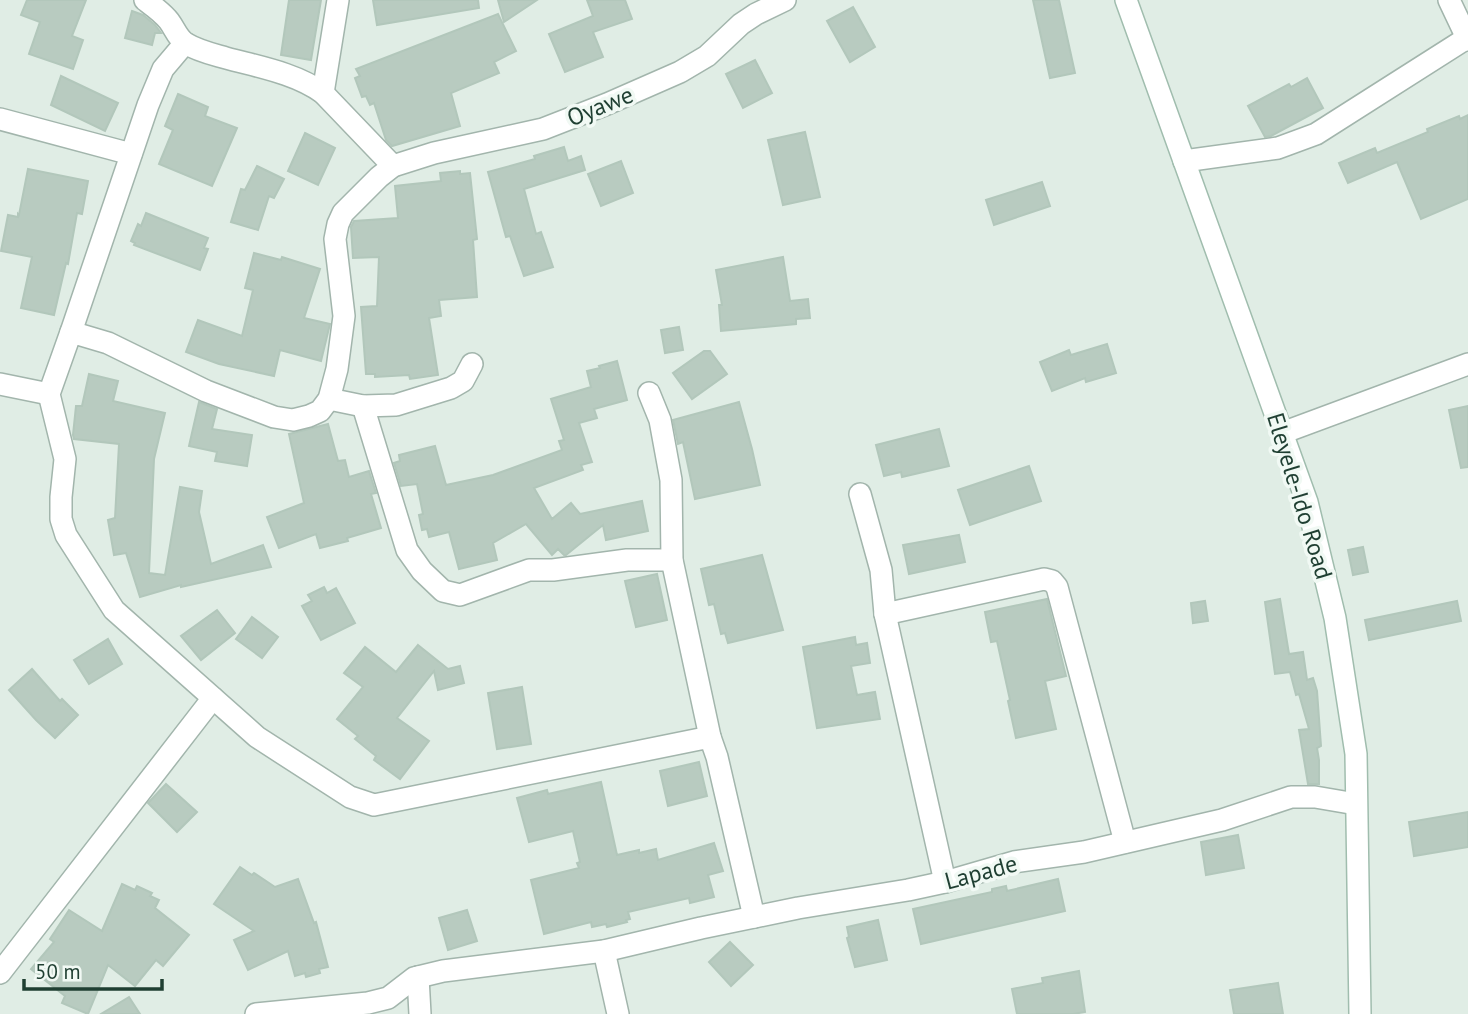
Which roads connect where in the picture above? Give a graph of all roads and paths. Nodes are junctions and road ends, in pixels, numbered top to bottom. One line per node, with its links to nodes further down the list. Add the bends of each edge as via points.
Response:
1 (145, 0): 7 (street)
2 (338, 0): 8 (street)
3 (785, 0): 12 (street, Oyawe, via 741,24 707,56 680,72 607,104 543,129)
4 (1126, 0): 11 (street, Eleyele-Ido Road)
5 (1449, 0): 6 (street)
6 (1467, 39): 11 (street, via 1316,134 1278,148)
7 (185, 43): 8 (street, via 297,78); 10 (street, via 163,69)
8 (323, 93): 12 (street)
9 (0, 119): 10 (street)
10 (131, 154): 13 (street)
11 (1184, 161): 21 (street, Eleyele-Ido Road)
12 (393, 166): 19 (street, via 343,213 338,224 335,239 344,316)
13 (71, 332): 18 (street); 19 (street, via 108,343 205,391 274,417 293,420 309,416)
14 (472, 364): 20 (street, via 464,381 451,388 396,405)
15 (1468, 364): 21 (street)
16 (0, 384): 18 (street)
17 (649, 393): 23 (street, via 660,420 671,480)
18 (49, 394): 25 (street, via 65,459 61,519 66,535 114,610)
19 (329, 399): 20 (street)
20 (363, 406): 23 (street, via 407,550 443,591 460,595 529,570 626,559)
21 (1282, 433): 27 (street, Eleyele-Ido Road, via 1307,502 1335,618 1356,754)
22 (860, 494): 24 (street, via 881,570)
23 (672, 560): 26 (street)
24 (885, 614): 28 (street, via 1044,579 1052,581); 29 (street)
25 (213, 698): 26 (street, via 257,737 350,797 374,805); 32 (street)
26 (710, 737): 30 (street)
27 (1356, 804): 28 (street, Lapade, via 1292,797 1222,820); 37 (street, Eleyele-Ido Road)
28 (1125, 842): 29 (street, Lapade, via 1014,862)
29 (945, 882): 30 (street, Lapade)
30 (754, 917): 31 (street, Lapade)
31 (604, 951): 33 (street, Lapade); 36 (street)
32 (0, 973)
33 (418, 977): 34 (street, via 388,998 368,1003); 35 (street)
34 (256, 1014)
35 (420, 1014)
36 (618, 1014)
37 (1360, 1014)

